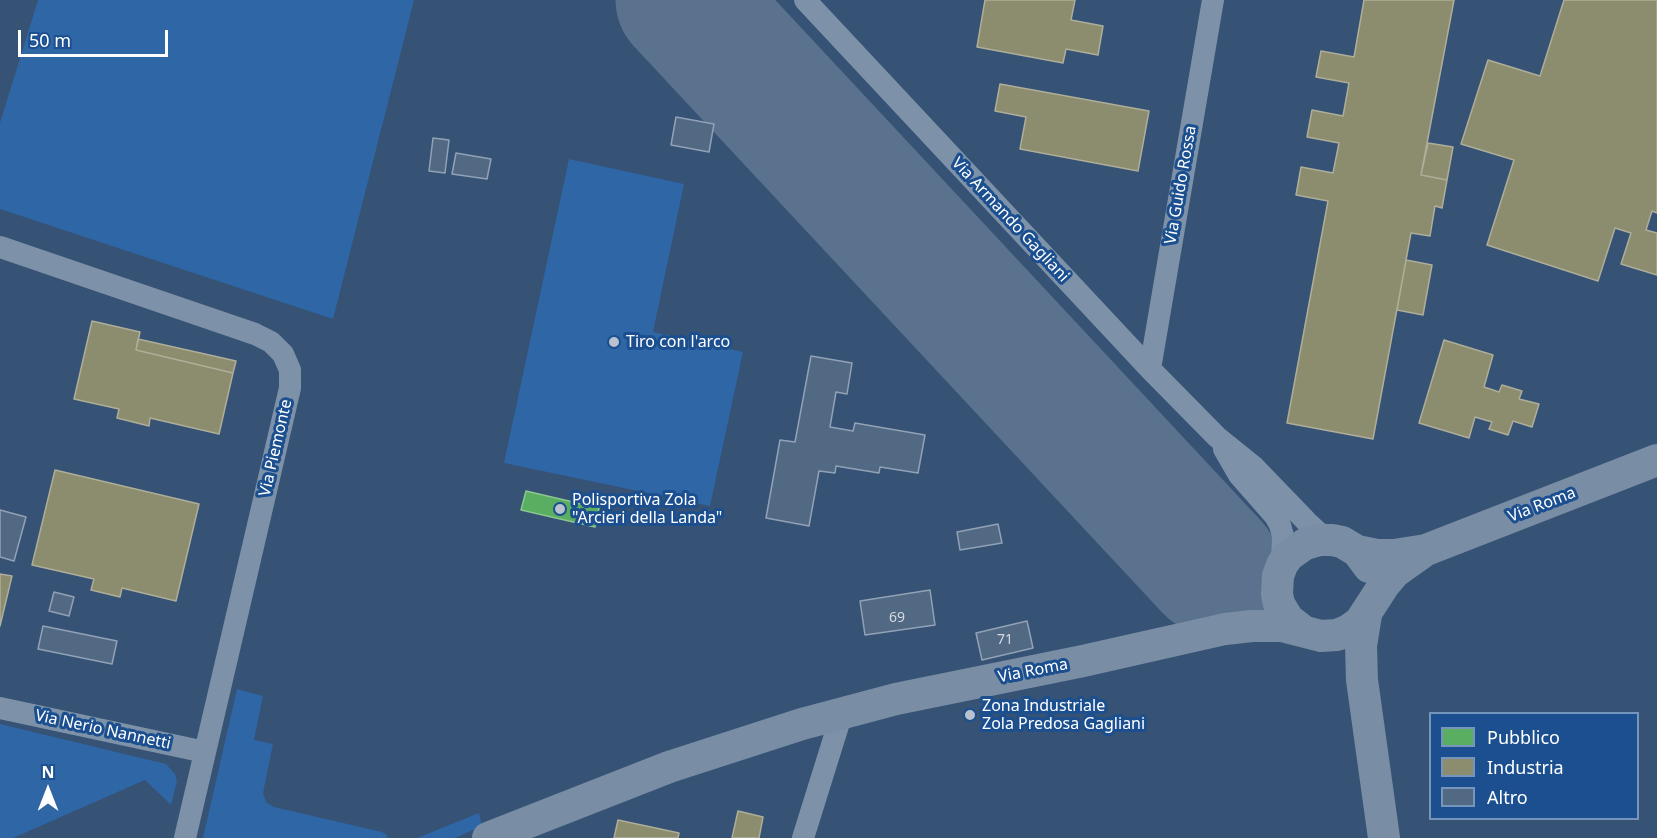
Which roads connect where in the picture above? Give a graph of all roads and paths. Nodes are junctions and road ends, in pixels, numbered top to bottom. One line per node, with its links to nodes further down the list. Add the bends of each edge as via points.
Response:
1 (805, 0): 4 (street, Via Armando Gagliani)
2 (1213, 0): 4 (street, Via Guido Rossa)
3 (0, 247): 16 (street, Via Piemonte, via 255,334 272,342 290,370 291,388)
4 (1150, 369): 5 (street, Via Armando Gagliani)
5 (1217, 437): 7 (street, Via Armando Gagliani, via 1253,466 1306,522); 9 (street, Via Armando Gagliani, via 1239,475 1280,525 1283,536)
6 (1657, 460): 8 (street, Via Roma)
7 (1344, 545): 8 (street, Via Roma, via 1377,555); 9 (street, Via Roma, via 1319,540 1305,544 1288,556); 10 (street, via 1365,559 1372,573 1374,587)
8 (1426, 549): 10 (street, Via Roma, via 1395,572)
9 (1279, 580): 11 (street, Via Roma, via 1270,605); 12 (street, via 1279,604 1288,619)
10 (1368, 610): 12 (street, Via Roma, via 1360,622 1337,635); 13 (street, via 1361,646)
11 (1225, 630): 12 (street, Via Roma, via 1282,626); 15 (street, Via Roma)
12 (1306, 632): 13 (street, via 1335,648 1350,661)
13 (1362, 680): 20 (street)
14 (0, 708): 16 (street, Via Nerio Nannetti)
15 (842, 713): 18 (street, Via Roma, via 669,766); 19 (street)
16 (206, 752): 17 (street, Via Piemonte)
17 (185, 838)
18 (488, 838)
19 (803, 838)
20 (1384, 838)

